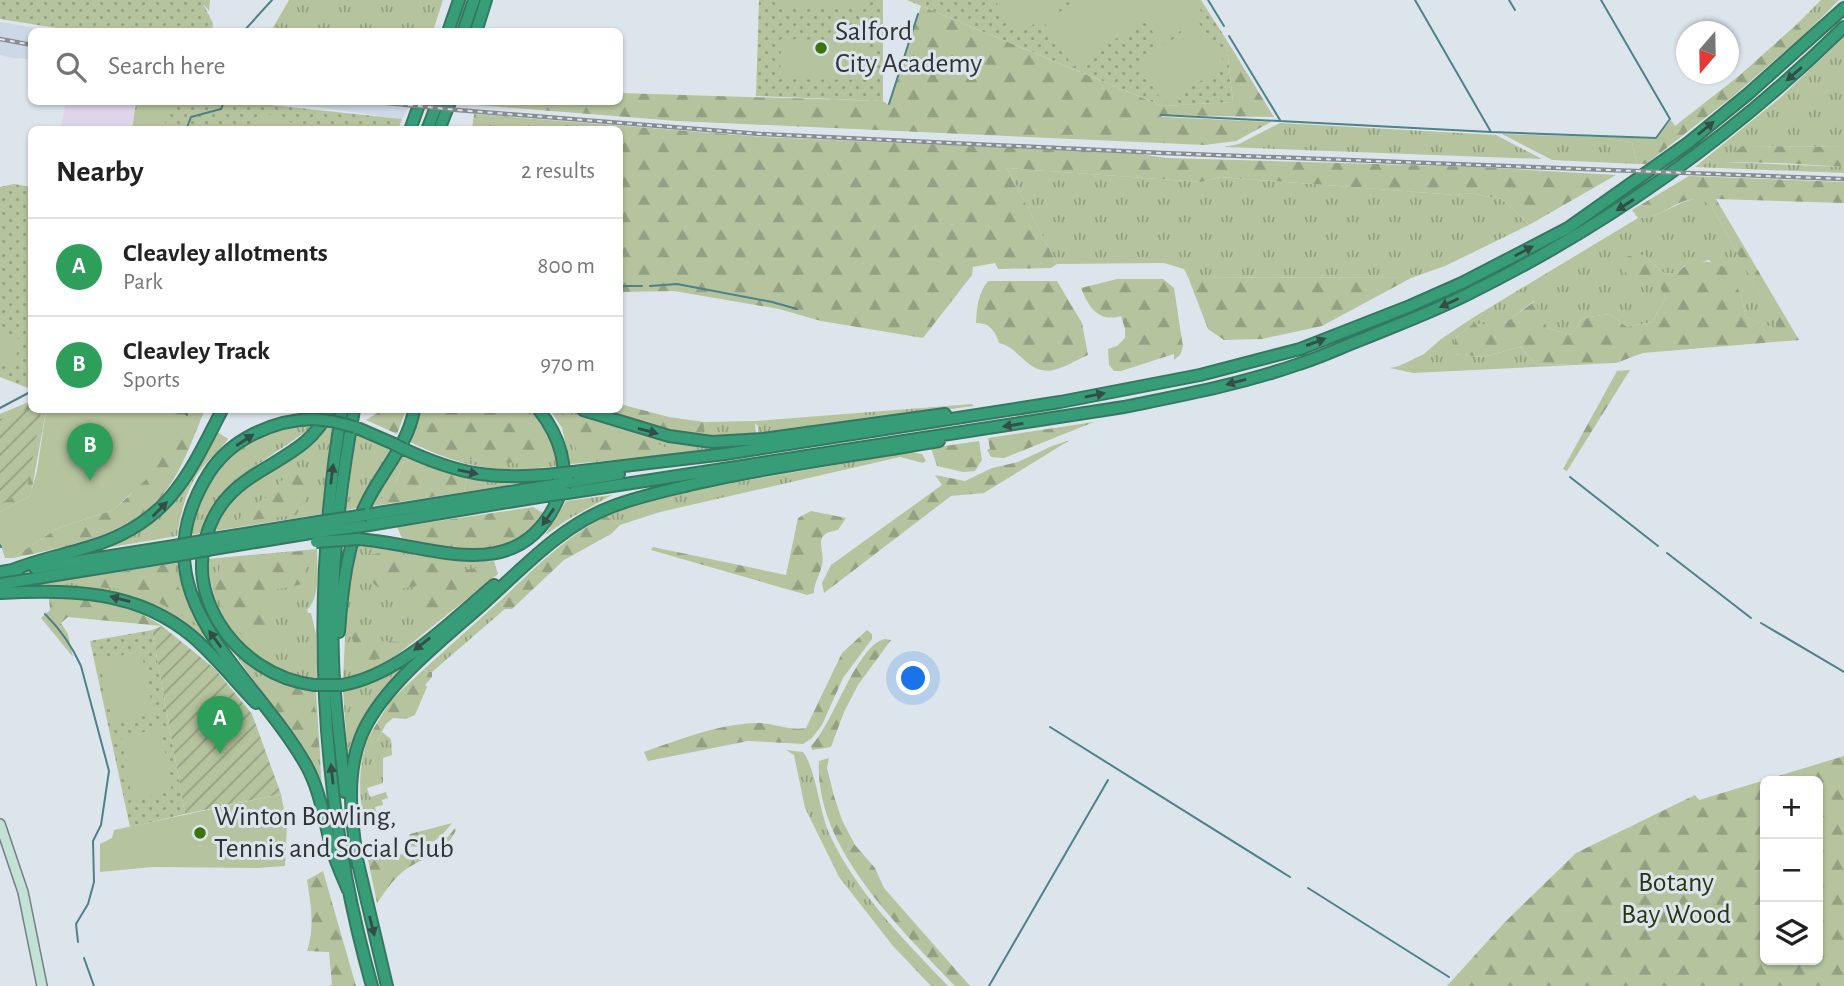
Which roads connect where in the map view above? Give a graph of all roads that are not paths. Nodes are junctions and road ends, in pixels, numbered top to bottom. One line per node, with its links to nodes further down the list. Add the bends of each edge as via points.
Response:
1 (459, 0): 6 (highway)
2 (474, 0): 7 (highway)
3 (486, 0): 8 (highway)
4 (1844, 8): 15 (highway, one-way to 4, via 1200,375 1300,349 1462,283 1568,228 1652,170 1748,94)
5 (1844, 27): 24 (highway, one-way to 24, via 1757,106 1630,203 1469,294 1255,378 1124,407)
6 (449, 28)
7 (464, 28)
8 (477, 28)
9 (421, 105): 12 (highway)
10 (437, 105): 13 (highway)
11 (449, 105): 14 (highway)
12 (413, 126)
13 (429, 126)
14 (441, 126)
15 (1028, 406): 23 (highway, one-way to 15, via 669,436 730,442); 27 (highway)
16 (212, 413): 26 (highway)
17 (220, 413): 26 (highway)
18 (327, 413): 25 (highway, one-way to 18, bridge, via 636,492 587,512 546,540 404,658 370,677 342,685 314,685 268,670 231,641 208,600 202,559 208,528 226,499 249,477 312,435)
19 (342, 413): 39 (highway, one-way to 19, via 322,651 328,509)
20 (354, 413): 35 (highway, via 333,595)
21 (413, 413): 35 (highway, via 402,445 366,505 346,568)
22 (541, 413): 29 (highway, one-way to 29, bridge, via 560,447 563,485 550,516 527,539 503,551 468,556)
23 (593, 413)
24 (989, 429): 25 (highway); 38 (highway, via 729,476 645,496 587,518 542,551 402,678 377,708 356,748 352,778)
25 (755, 463): 27 (highway)
26 (183, 482): 32 (highway, one-way to 26, via 89,548 130,531 159,511)
27 (570, 482): 28 (highway, bridge); 28 (highway, bridge)
28 (553, 485): 29 (highway, bridge); 36 (highway, one-way to 28, bridge, via 202,621 187,582 188,517 212,468 226,453 267,428 313,419 355,427 447,467)
29 (317, 532): 30 (highway); 30 (highway, via 227,547)
30 (213, 544): 31 (highway, bridge)
31 (174, 551): 32 (highway); 33 (highway)
32 (6, 571)
33 (0, 584)
34 (0, 593): 36 (highway, one-way to 34, via 195,639 150,610 90,593)
35 (335, 699): 38 (highway)
36 (284, 733): 39 (highway, via 314,781)
37 (0, 824): 40 (main road, via 23,892)
38 (358, 865): 42 (highway, one-way to 42)
39 (348, 890): 41 (highway)
40 (42, 986)
41 (372, 986)
42 (387, 986)

